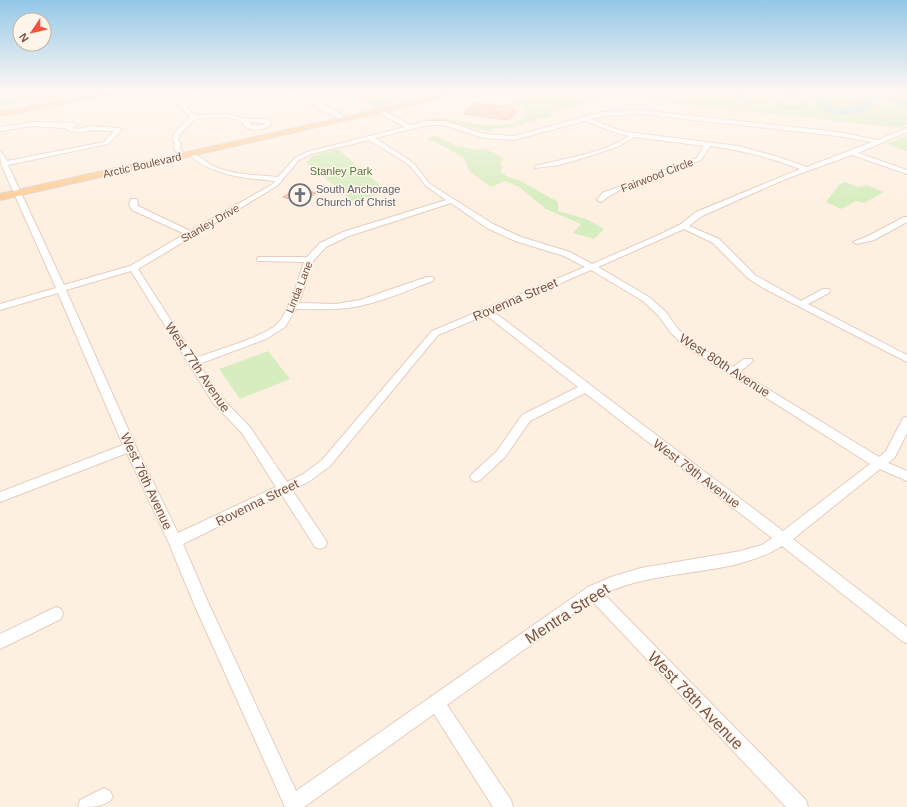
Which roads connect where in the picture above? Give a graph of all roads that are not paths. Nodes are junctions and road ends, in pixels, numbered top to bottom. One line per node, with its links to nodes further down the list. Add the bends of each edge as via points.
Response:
1 (69, 129): 2 (street, via 75,131)
2 (87, 129)
3 (100, 129): 20 (street, via 119,130 106,143)
4 (181, 129): 16 (street, via 175,139)
5 (305, 129): 19 (main road, Arctic Boulevard)
6 (403, 129): 13 (street, Stanley Drive)
7 (462, 129): 8 (street, Stanley Drive, via 483,136 514,138)
8 (549, 129)
9 (611, 129): 12 (street)
10 (772, 129): 14 (street, Stanley Drive)
11 (907, 130): 14 (street, Rovenna Street)
12 (634, 135): 15 (street); 21 (street, via 620,144 551,166)
13 (369, 137): 24 (street, Stanley Drive, via 309,153 297,159); 29 (street, West 80th Avenue, via 407,161 428,185)
14 (879, 142): 17 (street, Rovenna Street)
15 (708, 145): 22 (street, via 759,153); 27 (street, Fairwood Circle, via 699,159 616,190)
16 (183, 146): 19 (street); 19 (street, via 177,149)
17 (852, 153): 22 (street, Rovenna Street); 23 (street)
18 (0, 154): 20 (street, West 76th Avenue)
19 (191, 154): 24 (street, via 222,172); 25 (main road, Arctic Boulevard)
20 (4, 164): 25 (street, West 76th Avenue)
21 (536, 167)
22 (808, 170): 31 (street, Rovenna Street, via 699,214)
23 (907, 172)
24 (281, 179): 32 (street, Stanley Drive, via 275,185)
25 (17, 193): 26 (main road, Arctic Boulevard); 39 (street, West 76th Avenue)
26 (0, 197)
27 (601, 200)
28 (134, 201): 32 (street, via 135,208)
29 (451, 201): 35 (street, Linda Lane, via 333,239 323,245); 36 (street, West 80th Avenue, via 502,232 550,248)
30 (907, 219): 33 (street)
31 (684, 226): 36 (street, Rovenna Street); 41 (street, via 716,241 752,277)
32 (190, 234): 37 (street, Stanley Drive)
33 (857, 242)
34 (261, 259): 35 (street)
35 (309, 260): 42 (street, Linda Lane)
36 (592, 267): 44 (street, Rovenna Street); 48 (street, West 80th Avenue, via 646,299 663,314 673,330 688,344)
37 (133, 268): 39 (street, Stanley Drive); 47 (street, West 77th Avenue)
38 (430, 279): 42 (street, via 351,305)
39 (61, 289): 43 (street, Stanley Drive); 51 (street, West 76th Avenue)
40 (826, 291): 41 (street)
41 (802, 304): 45 (street)
42 (294, 306): 47 (street, Linda Lane, via 275,331)
43 (0, 307)
44 (487, 311): 49 (street, West 79th Avenue); 55 (street, Rovenna Street, via 435,334 326,463 306,478)
45 (907, 359)
46 (748, 361): 48 (street)
47 (194, 362): 55 (street, West 77th Avenue, via 217,400 246,430)
48 (733, 372): 52 (street, West 80th Avenue)
49 (585, 388): 53 (street, via 526,418 501,454); 57 (street, West 79th Avenue)
50 (907, 422): 52 (street, Mentra Street, via 892,454)
51 (130, 447): 56 (street); 58 (street, West 76th Avenue)
52 (880, 464): 54 (street, West 80th Avenue); 57 (street, Mentra Street)
53 (476, 476)
54 (907, 476)
55 (284, 489): 58 (street, Rovenna Street); 59 (street, West 77th Avenue)
56 (0, 498)
57 (784, 538): 60 (street, Mentra Street, via 766,549 741,557 641,574 616,581); 62 (street, West 79th Avenue)
58 (175, 541): 66 (street, West 76th Avenue)
59 (320, 543)
60 (593, 592): 64 (street, Mentra Street); 69 (street, West 78th Avenue)
61 (56, 614): 63 (street)
62 (907, 636)
63 (0, 642)
64 (436, 703): 66 (street, Mentra Street); 68 (street)
65 (104, 797): 67 (street)
66 (293, 806)
67 (87, 807)
68 (504, 807)
69 (799, 807)

